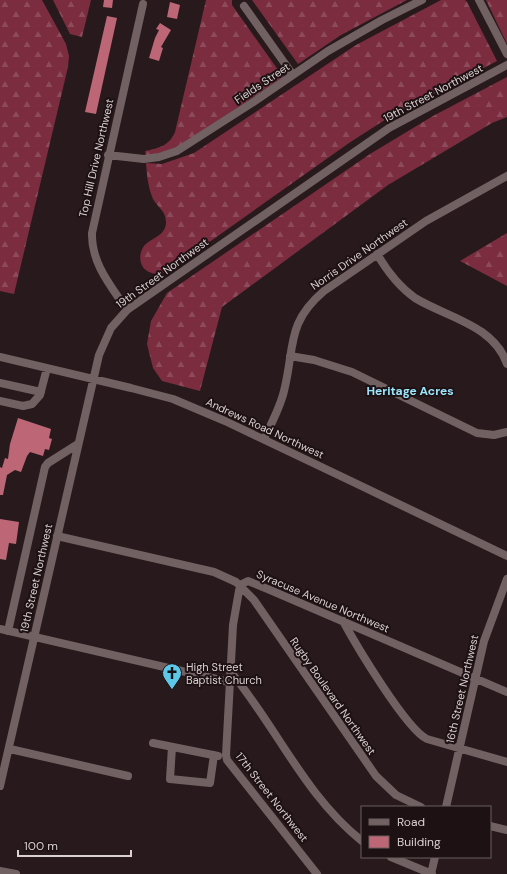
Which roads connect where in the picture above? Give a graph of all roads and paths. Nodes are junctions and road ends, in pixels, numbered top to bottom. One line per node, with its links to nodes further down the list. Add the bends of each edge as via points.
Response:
1 (422, 0): 7 (street, Fields Street, via 353,36)
2 (479, 0): 5 (street)
3 (143, 4): 8 (street, Top Hill Drive Northwest)
4 (244, 6): 7 (street)
5 (507, 54)
6 (507, 65): 11 (street, 19th Street Northwest, via 389,128)
7 (293, 75): 8 (street, Fields Street, via 177,152 144,159)
8 (108, 155): 11 (street, Top Hill Drive Northwest, via 94,218 93,251 101,271)
9 (507, 176): 10 (street, Norris Drive Northwest, via 426,221)
10 (377, 254): 12 (street, Norris Drive Northwest, via 311,302 298,321); 14 (street, via 385,268 404,289 431,307 488,337 500,350)
11 (127, 310): 16 (street, 19th Street Northwest, via 111,328 104,341)
12 (290, 356): 20 (street, via 346,370 477,433 494,435); 21 (street, Norris Drive Northwest, via 283,393)
13 (0, 357): 15 (street, Andrews Road Northwest)
14 (507, 364)
15 (47, 368): 16 (street, Andrews Road Northwest); 18 (street)
16 (93, 379): 21 (street, Andrews Road Northwest, via 173,400); 22 (street, 19th Street Northwest)
17 (0, 383): 18 (street)
18 (41, 392): 19 (street, via 28,406)
19 (0, 401)
20 (507, 432)
21 (264, 439): 24 (street, Andrews Road Northwest)
22 (78, 444): 23 (street, 19th Street Northwest); 28 (street, via 45,467)
23 (57, 536): 26 (street, Syracuse Avenue Northwest, via 214,572); 29 (street, 19th Street Northwest)
24 (507, 556)
25 (507, 579): 31 (street, 16th Street Northwest, via 487,630)
26 (240, 585): 27 (street, Syracuse Avenue Northwest, via 248,581); 30 (street, 17th Street Northwest, via 235,609); 43 (street, Rugby Boulevard Northwest, via 254,600 376,776 396,794)
27 (343, 621): 31 (street, Syracuse Avenue Northwest); 36 (street, via 417,733 428,739)
28 (4, 630): 29 (street)
29 (34, 637): 32 (street); 37 (street, 19th Street Northwest)
30 (230, 672): 32 (street, 17th Street Northwest); 47 (street, via 312,788)
31 (476, 678): 33 (street, Syracuse Avenue Northwest); 36 (street, 16th Street Northwest)
32 (229, 682): 39 (street, 17th Street Northwest)
33 (507, 692)
34 (153, 743): 35 (street)
35 (172, 747): 38 (street); 38 (street, via 170,779 210,784)
36 (460, 748): 40 (street); 44 (street, 16th Street Northwest)
37 (10, 749): 41 (street); 42 (street, 19th Street Northwest)
38 (214, 755): 39 (street)
39 (227, 758): 51 (street, 17th Street Northwest)
40 (507, 762)
41 (128, 776)
42 (0, 786)
43 (419, 806)
44 (446, 806)
45 (491, 826): 46 (street)
46 (507, 830)
47 (361, 840)
48 (393, 858): 53 (street)
49 (435, 858): 53 (street)
50 (0, 871): 52 (street)
51 (314, 873)
52 (16, 874)
53 (431, 874)

